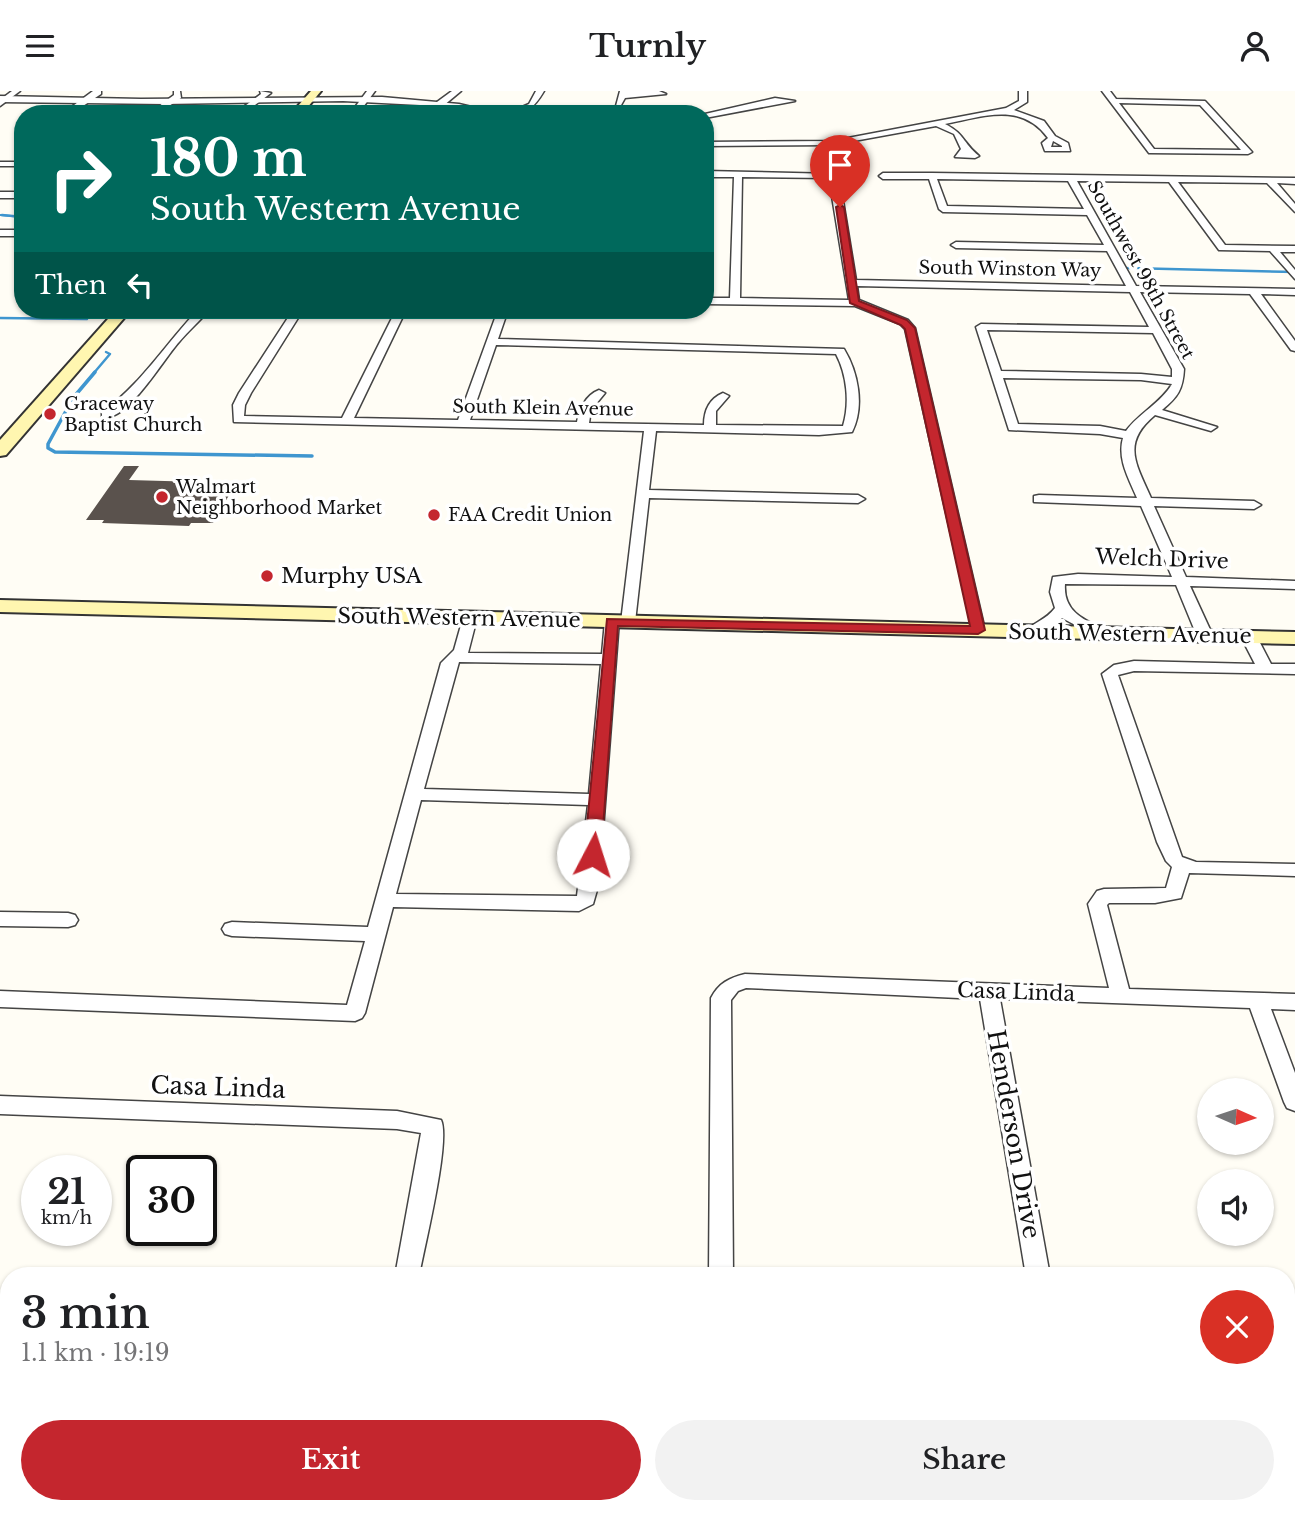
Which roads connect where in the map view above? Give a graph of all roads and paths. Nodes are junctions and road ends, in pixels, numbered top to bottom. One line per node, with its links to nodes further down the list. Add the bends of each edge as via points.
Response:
1 (97, 91): 10 (street); 11 (street)
2 (178, 91): 17 (street, via 178,96)
3 (457, 91): 13 (street)
4 (1023, 91): 21 (street, via 1023,101)
5 (1106, 91): 12 (street)
6 (261, 94): 7 (street, via 272,99); 18 (street)
7 (312, 96): 9 (street)
8 (6, 97): 10 (street)
9 (367, 97): 13 (street)
10 (79, 100): 11 (street); 14 (street)
11 (90, 100): 15 (street); 16 (street)
12 (1114, 101): 12 (street, via 1202,103 1248,152 1152,151)
13 (440, 104): 19 (street)
14 (73, 105)
15 (81, 105)
16 (149, 105)
17 (163, 105)
18 (244, 105)
19 (446, 105)
20 (759, 105): 22 (street)
21 (1008, 110): 23 (street); 24 (street, via 1041,123)
22 (714, 114)
23 (938, 124): 25 (street); 28 (street, via 957,134)
24 (1052, 138)
25 (859, 143): 26 (street); 27 (street)
26 (714, 144)
27 (874, 145)
28 (965, 150)
29 (968, 163): 34 (street)
30 (714, 174): 31 (street)
31 (738, 174): 46 (street, via 832,176); 51 (street)
32 (883, 176): 33 (street)
33 (932, 176): 34 (street); 40 (street, via 943,209)
34 (974, 177): 35 (street)
35 (1071, 179): 36 (street); 40 (street, Southwest 98th Street)
36 (1172, 180): 37 (street); 43 (street, via 1222,248)
37 (1270, 181): 38 (street); 39 (street)
38 (1295, 181)
39 (1295, 209)
40 (1090, 212): 42 (street, Southwest 98th Street)
41 (956, 245): 42 (street)
42 (1110, 248): 47 (street, Southwest 98th Street)
43 (1273, 249): 44 (street); 45 (street)
44 (1295, 249)
45 (1295, 276)
46 (851, 283): 47 (street, South Winston Way); 52 (street)
47 (1133, 289): 48 (street, South Winston Way); 58 (street, Southwest 98th Street)
48 (1253, 291): 49 (street, South Winston Way); 60 (street)
49 (1295, 292)
50 (714, 301): 51 (street)
51 (735, 302): 52 (street)
52 (854, 303): 86 (street, via 910,328)
53 (116, 319): 74 (main road)
54 (195, 319): 66 (street, via 128,400)
55 (292, 319): 67 (street, South Klein Avenue, via 245,393 238,419)
56 (397, 319): 67 (street)
57 (500, 319): 59 (street)
58 (1156, 330): 61 (street, via 981,327); 62 (street, Southwest 98th Street, via 1178,369)
59 (491, 342): 68 (street); 72 (street, South Klein Avenue, via 840,351 846,361 854,416 848,429)
60 (1295, 348)
61 (996, 374): 62 (street); 73 (street, via 1013,427 1093,429)
62 (1178, 381): 65 (street, Southwest 98th Street, via 1172,394)
63 (599, 393): 69 (street, via 585,409)
64 (723, 396): 72 (street, via 710,411)
65 (1153, 411): 70 (street); 73 (street, Southwest 98th Street)
66 (106, 415)
67 (346, 422): 68 (street, South Klein Avenue)
68 (463, 424): 69 (street, South Klein Avenue)
69 (582, 426): 71 (street, South Klein Avenue)
70 (1211, 427)
71 (650, 428): 72 (street, South Klein Avenue); 75 (street)
72 (710, 429)
73 (1128, 435): 78 (street, via 1126,455)
74 (0, 451)
75 (642, 494): 76 (street); 85 (street)
76 (858, 499)
77 (1039, 499): 78 (street)
78 (1146, 502): 79 (street); 80 (street)
79 (1254, 505)
80 (1181, 580): 81 (street, Welch Drive); 83 (street, Welch Drive, via 1058,580); 89 (street)
81 (1295, 585)
82 (0, 606): 84 (main road, South Western Avenue)
83 (1061, 609): 87 (street, via 1052,622); 88 (street)
84 (470, 618): 85 (main road, South Western Avenue); 92 (street)
85 (620, 622): 86 (main road, South Western Avenue); 93 (street)
86 (978, 630): 87 (main road, South Western Avenue)
87 (1032, 632): 88 (main road, South Western Avenue)
88 (1101, 633): 89 (main road, South Western Avenue)
89 (1205, 636): 90 (main road, South Western Avenue)
90 (1249, 637): 91 (main road, South Western Avenue); 94 (street)
91 (1295, 638)
92 (455, 657): 93 (street); 96 (street, via 449,663)
93 (608, 659): 97 (street)
94 (1265, 668): 95 (street); 98 (street, via 1134,666 1119,667 1110,674 1166,842 1175,861)
95 (1295, 669)
96 (413, 794): 97 (street); 100 (street)
97 (597, 800): 100 (street, via 590,883 586,899 579,904)
98 (1182, 864): 99 (street); 106 (street, via 1174,893 1104,897 1097,904)
99 (1295, 870)
100 (385, 900): 104 (street)
101 (0, 919): 102 (street)
102 (68, 920)
103 (232, 929): 104 (street)
104 (376, 934): 107 (street, via 355,1013)
105 (989, 992): 106 (street, Casa Linda); 113 (street, Casa Linda, via 753,981 726,990 720,1003); 114 (street, Henderson Drive)
106 (1121, 996): 108 (street, Casa Linda)
107 (0, 999)
108 (1258, 1001): 109 (street, Casa Linda); 110 (street)
109 (1295, 1002)
110 (1295, 1103)
111 (0, 1105): 112 (street, Casa Linda, via 397,1120 433,1126)
112 (409, 1267)
113 (721, 1267)
114 (1036, 1267)

